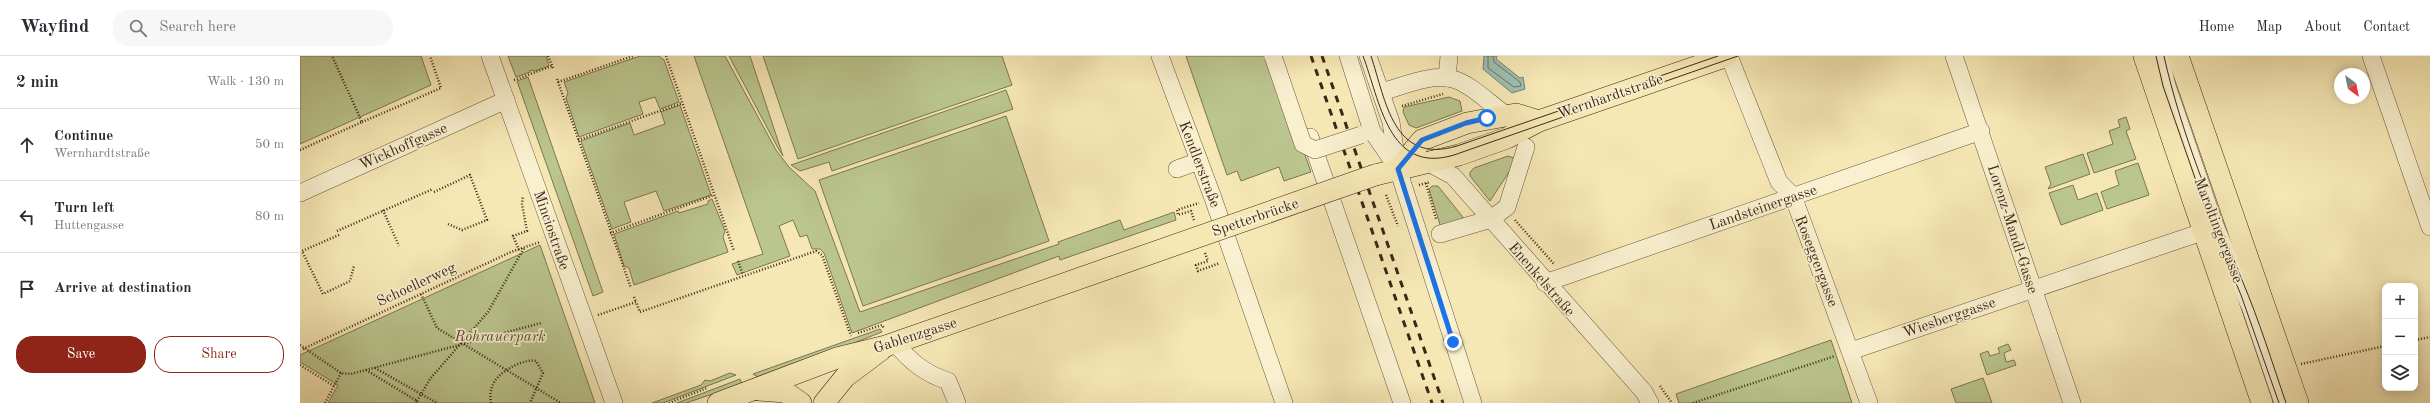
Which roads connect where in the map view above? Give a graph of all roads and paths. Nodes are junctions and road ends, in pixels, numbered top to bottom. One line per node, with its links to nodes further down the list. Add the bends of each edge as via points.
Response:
1 (332, 56): 29 (path)
2 (430, 56): 29 (path, via 441,88)
3 (490, 56): 24 (street, Minciostraße)
4 (548, 56): 20 (path, via 552,67)
5 (633, 56): 22 (path)
6 (666, 56): 25 (path)
7 (1160, 56): 35 (street, Kendlerstraße)
8 (1273, 56): 31 (street, bridge, via 1303,144 1315,150)
9 (1281, 56): 107 (street)
10 (1348, 56): 31 (street)
11 (1368, 56): 23 (street)
12 (1449, 56): 19 (street)
13 (1728, 56): 28 (main road, Wernhardtstraße); 44 (street, Roseggergasse, via 1779,182)
14 (1954, 56): 30 (street, Lorenz-Mandl-Gasse)
15 (2144, 56): 53 (main road, Maroltingergasse)
16 (2160, 56): 114 (street, Maroltingergasse, via 2167,86 2214,223 2251,309)
17 (2178, 56): 115 (main road, Maroltingergasse)
18 (2372, 56): 51 (street)
19 (1447, 78): 23 (street, via 1431,78); 26 (path, via 1442,94 1402,105); 27 (street, via 1465,85)
20 (516, 79)
21 (557, 79): 22 (path)
22 (558, 82): 32 (path)
23 (1381, 92): 38 (street, via 1391,122)
24 (506, 100): 40 (street, Minciostraße); 41 (street, Wickhoffgasse)
25 (682, 103): 32 (path); 43 (path)
26 (1400, 109)
27 (1505, 114): 28 (main road, Wernhardtstraße, via 1516,114); 38 (main road, Wernhardtstraße, via 1466,123 1422,140)
28 (1539, 121): 36 (main road, Wernhardtstraße, via 1507,138 1477,149)
29 (362, 122): 34 (path)
30 (1980, 131): 44 (street, Landsteinergasse); 70 (street, Lorenz-Mandl-Gasse)
31 (1366, 133): 38 (street)
32 (578, 140): 54 (path)
33 (1526, 147): 48 (street, via 1507,207)
34 (300, 150)
35 (1199, 161): 37 (street); 62 (street, Kendlerstraße)
36 (1427, 162): 38 (main road, Wernhardtstraße); 48 (street, Enenkelstraße, via 1453,176)
37 (1177, 169)
38 (1398, 169): 66 (main road, Spetterbrücke, bridge); 108 (street)
39 (1426, 183): 55 (path)
40 (536, 187): 60 (path, via 523,194 522,204 527,231 514,236); 74 (street, Minciostraße)
41 (300, 193)
42 (1386, 195): 50 (path)
43 (714, 196): 54 (path); 61 (path)
44 (1793, 196): 68 (street, Landsteinergasse); 84 (street, Roseggergasse)
45 (1189, 206): 47 (path, via 1177,210 1178,215)
46 (383, 210): 49 (path, via 470,175 487,220 462,230); 52 (path); 58 (path)
47 (1191, 211)
48 (1491, 220): 55 (street); 68 (street, Enenkelstraße)
49 (448, 224)
50 (1398, 226)
51 (2430, 227)
52 (337, 231)
53 (2205, 231): 70 (street, Wiesberggasse); 113 (main road, Maroltingergasse)
54 (610, 233): 69 (path)
55 (1440, 234)
56 (339, 235): 65 (path, via 302,251 323,294 350,281)
57 (538, 242): 59 (path, Schoellerweg)
58 (399, 246)
59 (524, 248): 60 (path, Schoellerweg); 79 (path, via 488,312)
60 (519, 250): 71 (path, Schoellerweg)
61 (734, 251)
62 (1233, 258): 63 (path, via 1198,271 1196,265); 106 (street, Kendlerstraße)
63 (1208, 261)
64 (738, 262): 67 (path)
65 (354, 266)
66 (1112, 267): 80 (main road, Gablenzgasse)
67 (743, 275): 73 (path, via 640,312); 76 (path, via 818,251 822,255)
68 (1545, 283): 109 (street, Enenkelstraße, via 1644,392)
69 (631, 288)
70 (2033, 288): 84 (street, Wiesberggasse); 112 (street, Lorenz-Mandl-Gasse)
71 (421, 294): 79 (path, via 437,328); 83 (path, Schoellerweg)
72 (634, 297): 73 (path)
73 (636, 302): 74 (path)
74 (584, 320): 101 (street, Minciostraße)
75 (541, 323): 79 (path)
76 (851, 336)
77 (2430, 337): 78 (path)
78 (2418, 339)
79 (460, 344): 87 (path); 89 (path); 94 (path, via 430,378)
80 (890, 344): 93 (main road, Gablenzgasse, via 837,358); 104 (main road, via 845,377); 105 (street, via 911,362 935,377 948,381)
81 (300, 345): 83 (path)
82 (2382, 347): 86 (path)
83 (303, 349): 90 (path)
84 (1851, 351): 110 (path); 111 (street, Roseggergasse)
85 (300, 365): 91 (path)
86 (2296, 365)
87 (375, 367): 88 (path); 94 (path)
88 (365, 370): 90 (path, via 351,374); 95 (path)
89 (508, 371): 92 (path); 92 (path, via 530,358 536,361 543,372); 98 (path, via 495,380)
90 (341, 373): 91 (path)
91 (334, 386): 96 (path)
92 (537, 388): 99 (path); 100 (path)
93 (754, 390): 102 (main road, Gablenzgasse); 103 (main road, via 785,392)
94 (421, 394): 95 (path); 97 (path)
95 (416, 402)
96 (325, 403)
97 (437, 403)
98 (490, 403)
99 (530, 403)
100 (561, 403)
101 (614, 403)
102 (718, 403)
103 (800, 403)
104 (824, 403)
105 (957, 403)
106 (1284, 403)
107 (1402, 403)
108 (1473, 403)
109 (1650, 403)
110 (1693, 403)
111 (1869, 403)
112 (2072, 403)
113 (2262, 403)
114 (2283, 403)
115 (2298, 403)

